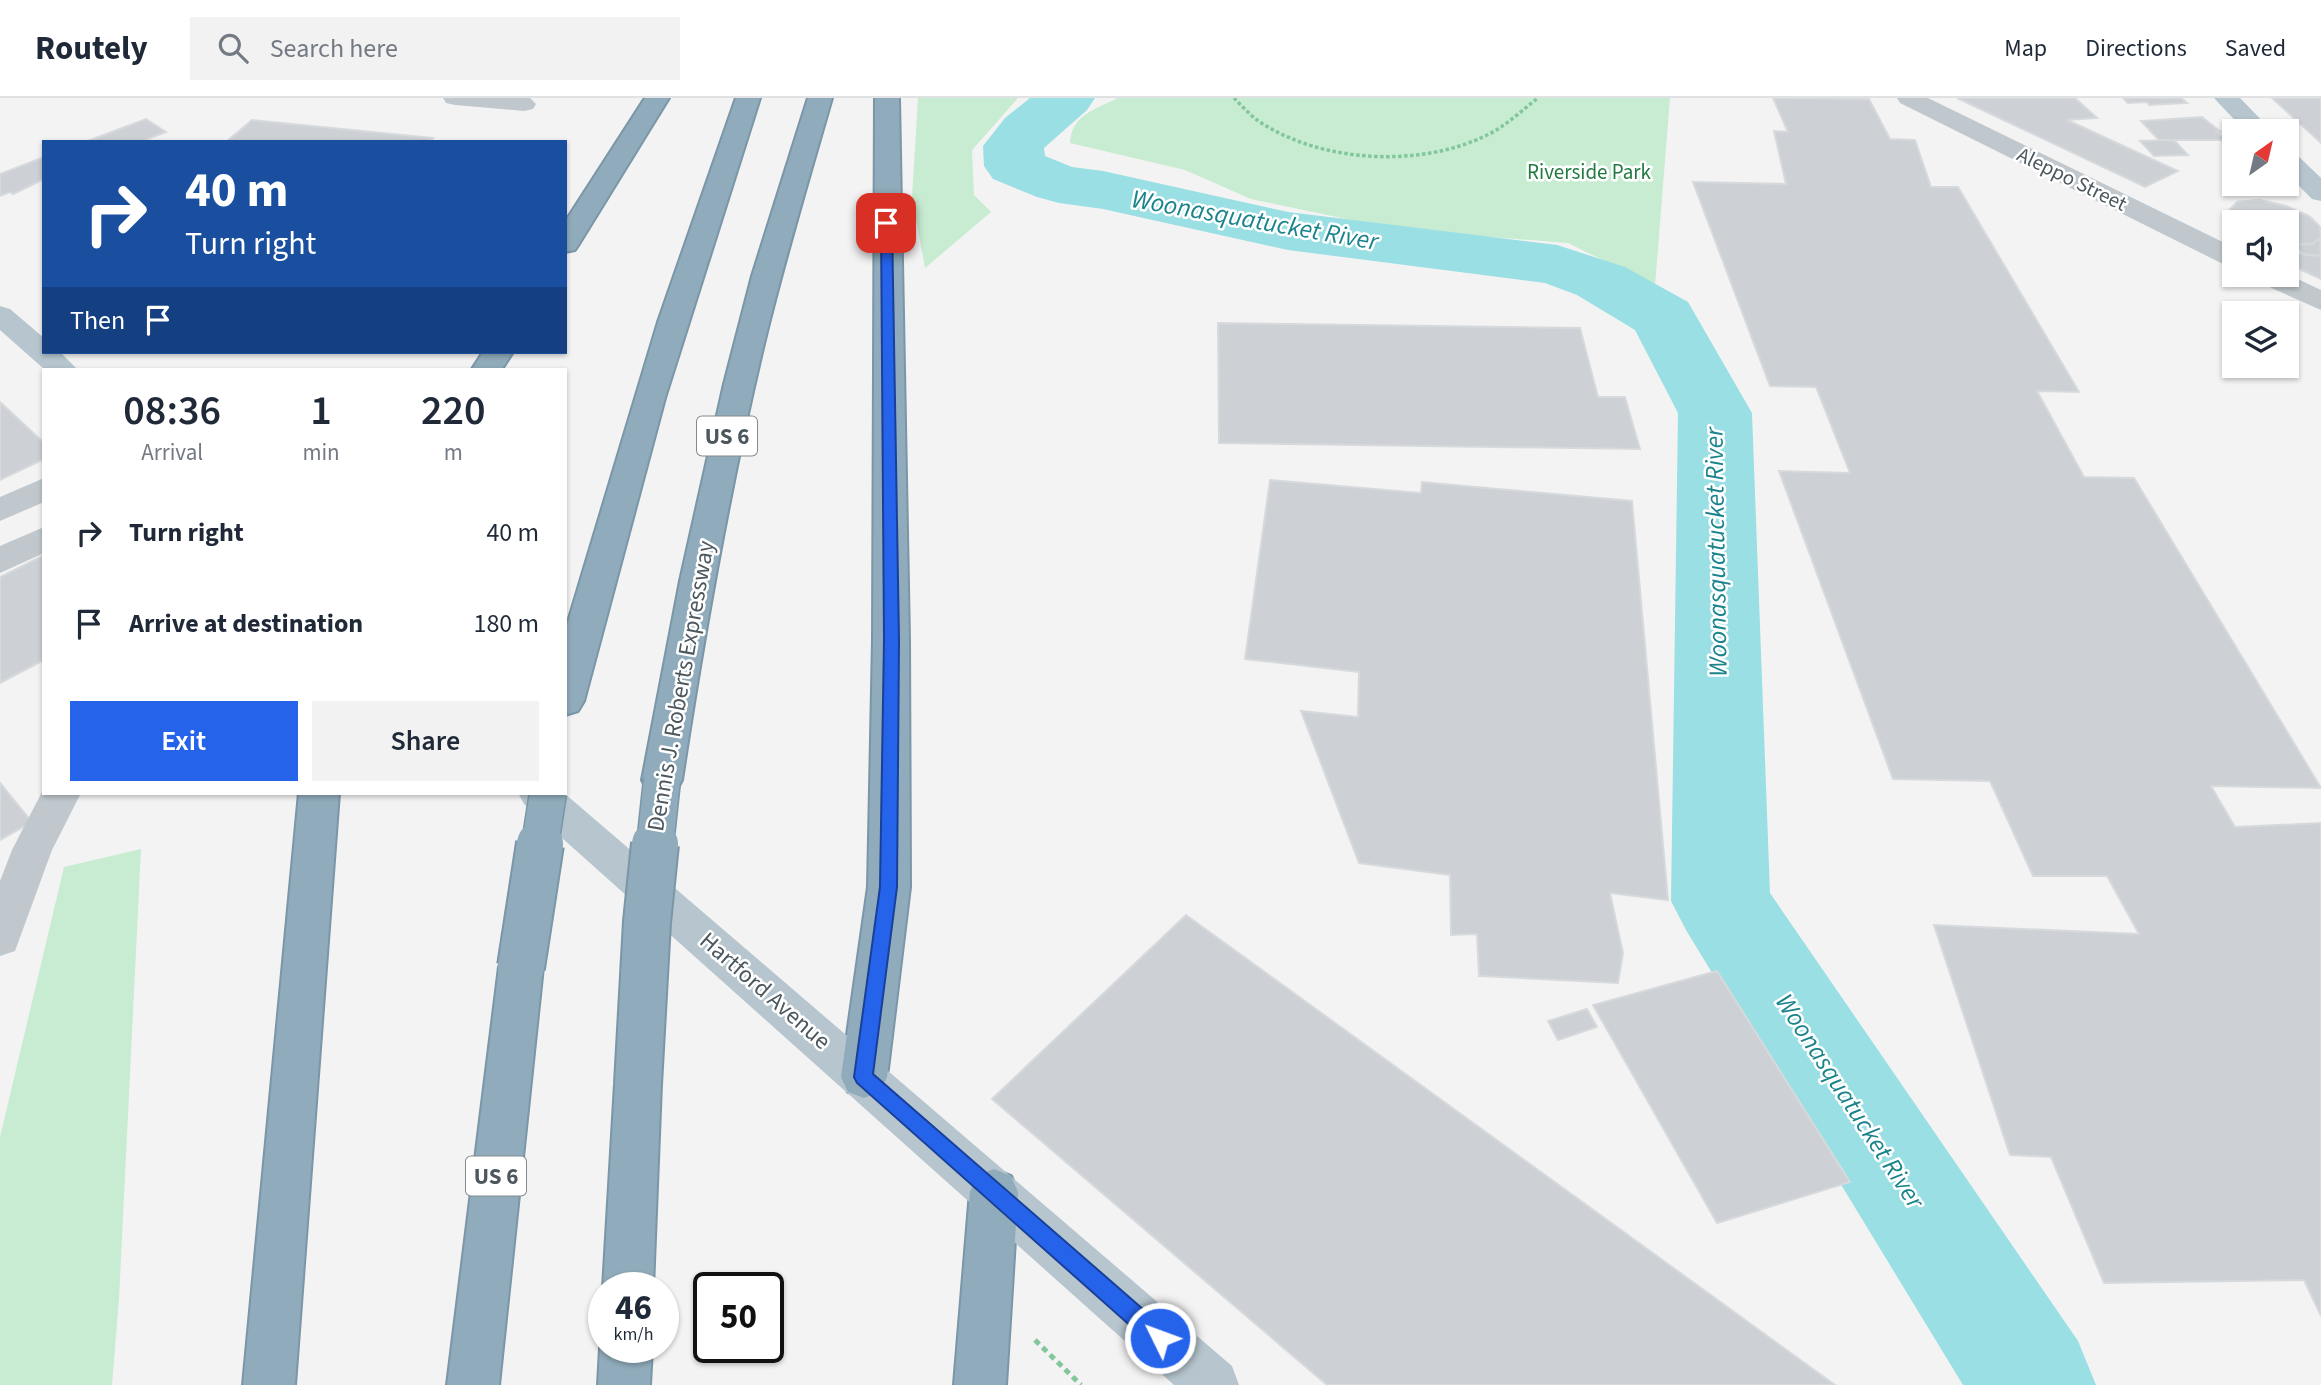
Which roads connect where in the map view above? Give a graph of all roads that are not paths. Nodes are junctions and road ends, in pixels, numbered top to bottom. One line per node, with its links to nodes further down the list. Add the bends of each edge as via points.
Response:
1 (455, 98): 8 (street)
2 (657, 98): 12 (highway)
3 (748, 98): 24 (highway, via 650,389)
4 (820, 98): 32 (highway, Dennis J. Roberts Expressway / US 6, bridge, via 739,382 662,780 647,922)
5 (887, 98): 30 (highway, via 889,875)
6 (1909, 98): 13 (street, Aleppo Street)
7 (2226, 98): 9 (main road)
8 (524, 104)
9 (2247, 119)
10 (2300, 172): 11 (main road)
11 (2321, 193)
12 (567, 241)
13 (2222, 253)
14 (2291, 287): 15 (street)
15 (2321, 301)
16 (0, 315): 17 (main road)
17 (42, 352)
18 (45, 354): 19 (main road)
19 (61, 368)
20 (42, 490): 21 (street)
21 (0, 510)
22 (42, 539): 23 (street)
23 (0, 561)
24 (567, 693)
25 (60, 795): 29 (street, via 32,850)
26 (319, 795): 34 (highway)
27 (540, 795): 30 (main road, Hartford Avenue)
28 (548, 795): 35 (highway, US 6, bridge, via 522,967)
29 (0, 938)
30 (863, 1077): 31 (main road, Hartford Avenue)
31 (994, 1192): 37 (highway); 38 (main road, Hartford Avenue)
32 (629, 1272)
33 (625, 1363): 36 (highway)
34 (269, 1385)
35 (472, 1385)
36 (624, 1385)
37 (980, 1385)
38 (1213, 1385)

